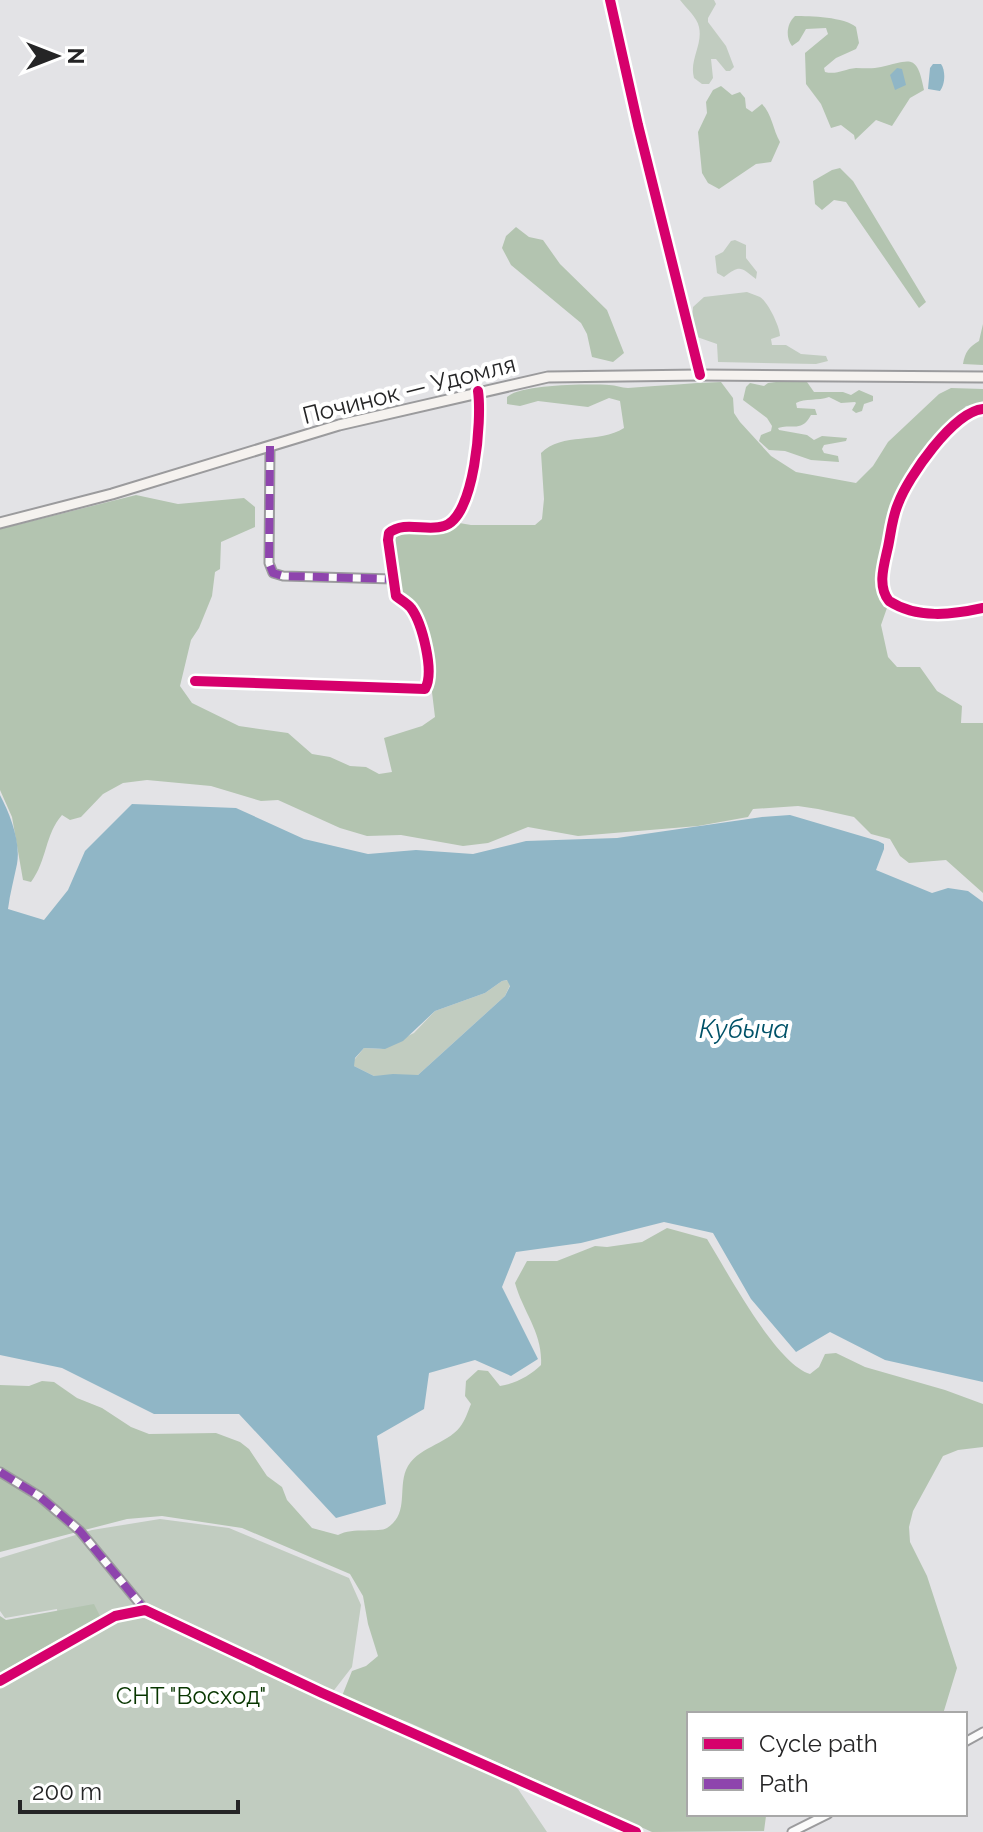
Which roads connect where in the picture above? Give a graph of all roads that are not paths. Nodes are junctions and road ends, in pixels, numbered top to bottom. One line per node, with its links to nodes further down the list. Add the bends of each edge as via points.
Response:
1 (610, 0): 2 (street)
2 (700, 375): 3 (main road, Починок — Удомля); 4 (main road, Починок — Удомля, via 548,377)
3 (983, 377)
4 (478, 391): 6 (main road, Починок — Удомля); 8 (street, via 480,429 460,511 443,527 389,533)
5 (983, 409): 9 (street, via 961,419 907,485 891,527 882,587 889,601 905,610 952,614)
6 (270, 446): 7 (main road, Починок — Удомля); 8 (street, via 273,573)
7 (0, 523)
8 (393, 579): 10 (street, via 396,596 409,605 420,625 428,664 425,689)
9 (983, 608)
10 (195, 681)
11 (0, 1472): 12 (street, via 80,1531)
12 (145, 1610): 13 (street, via 115,1616); 15 (street)
13 (0, 1681)
14 (824, 1816): 16 (street)
15 (636, 1832)
16 (792, 1832)

